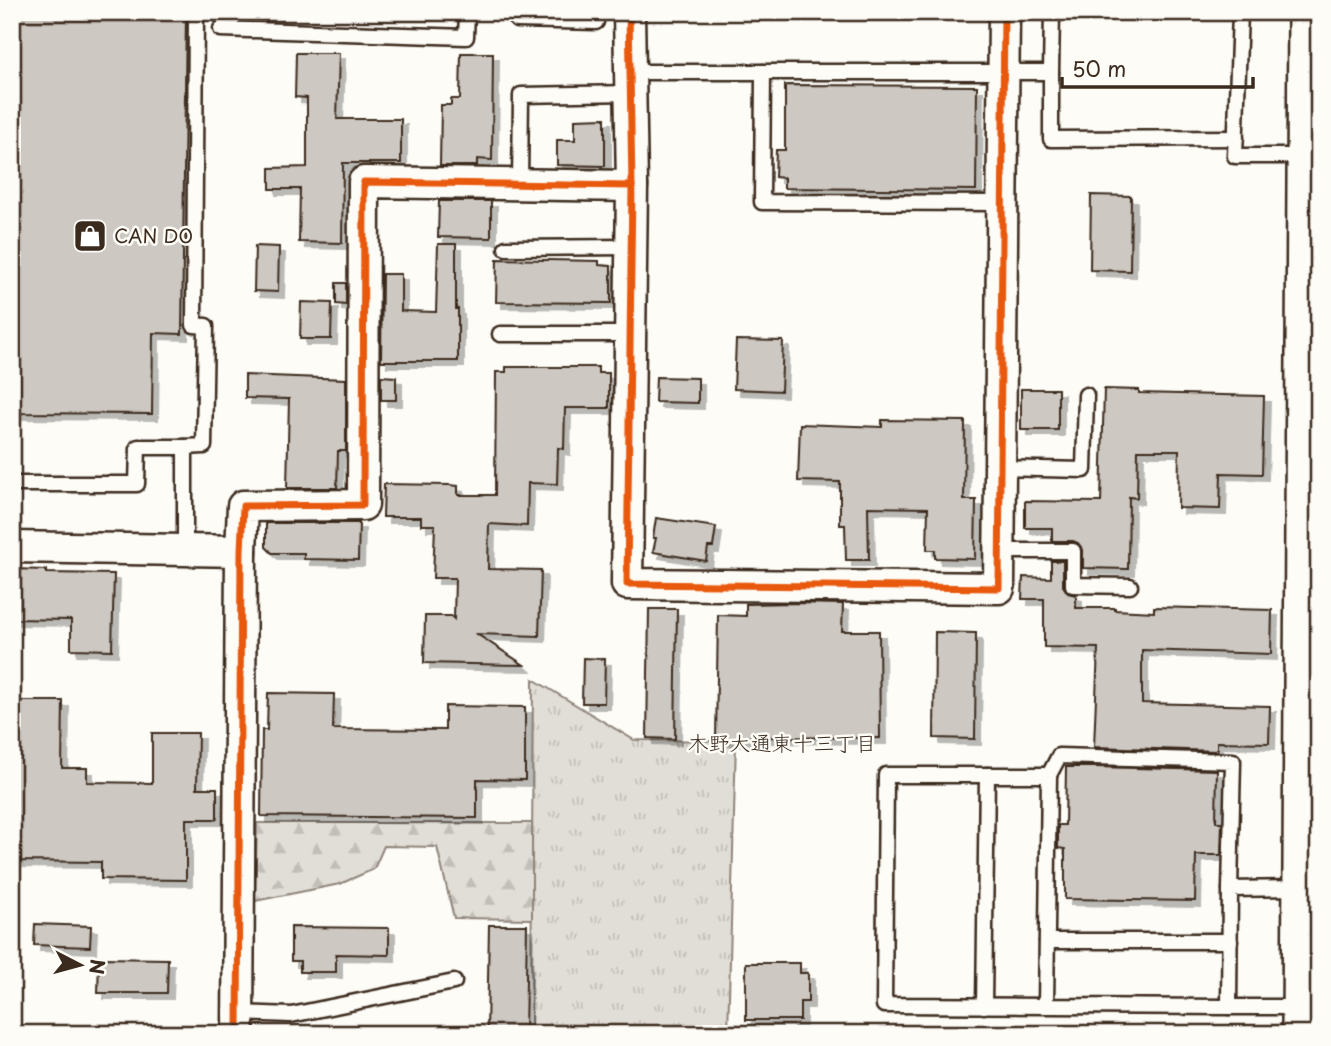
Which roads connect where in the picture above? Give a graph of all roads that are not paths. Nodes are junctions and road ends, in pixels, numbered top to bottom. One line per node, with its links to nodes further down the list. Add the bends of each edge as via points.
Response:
1 (195, 12): 25 (lane, via 194,325 206,326 204,446)
2 (467, 12): 10 (lane, via 466,37)
3 (517, 12): 4 (lane, via 517,20 596,22)
4 (597, 12)
5 (629, 12): 14 (street)
6 (1004, 12): 12 (street)
7 (1052, 12): 13 (lane)
8 (1240, 12): 15 (lane)
9 (1307, 12): 16 (street)
10 (221, 29)
11 (763, 72): 12 (lane); 14 (lane); 19 (lane, via 762,202)
12 (1003, 72): 13 (lane); 19 (street)
13 (1051, 72): 15 (lane, via 1051,139)
14 (630, 83): 17 (lane, via 521,95); 18 (street)
15 (1236, 138): 16 (lane, via 1235,156)
16 (1306, 156): 26 (street)
17 (520, 184): 18 (street); 31 (street, via 365,181 363,505 243,506)
18 (632, 186): 20 (street)
19 (1002, 203): 27 (street)
20 (631, 247): 21 (lane); 23 (street)
21 (506, 248)
22 (500, 334): 23 (lane)
23 (630, 334): 32 (street, via 627,584 999,588)
24 (1086, 395): 27 (lane, via 1084,470)
25 (185, 447): 28 (lane, via 138,447 137,484); 30 (lane)
26 (1312, 448): 34 (street)
27 (999, 468): 32 (street)
28 (12, 484)
29 (12, 547): 30 (street)
30 (185, 550): 31 (street)
31 (241, 551): 46 (street)
32 (999, 551): 33 (lane, via 1073,551 1073,585)
33 (1130, 586)
34 (1311, 603): 37 (street)
35 (987, 775): 36 (lane); 42 (lane); 42 (lane, via 886,775 884,1005)
36 (1049, 775): 38 (lane, via 1059,756 1233,761); 39 (lane)
37 (1302, 888): 38 (lane); 45 (street)
38 (1230, 889): 40 (lane)
39 (1047, 941): 40 (lane); 43 (lane)
40 (1230, 942): 44 (lane)
41 (454, 982): 46 (lane)
42 (984, 1006): 43 (lane)
43 (1046, 1006): 44 (lane)
44 (1228, 1007): 45 (lane)
45 (1306, 1017)
46 (238, 1023)

